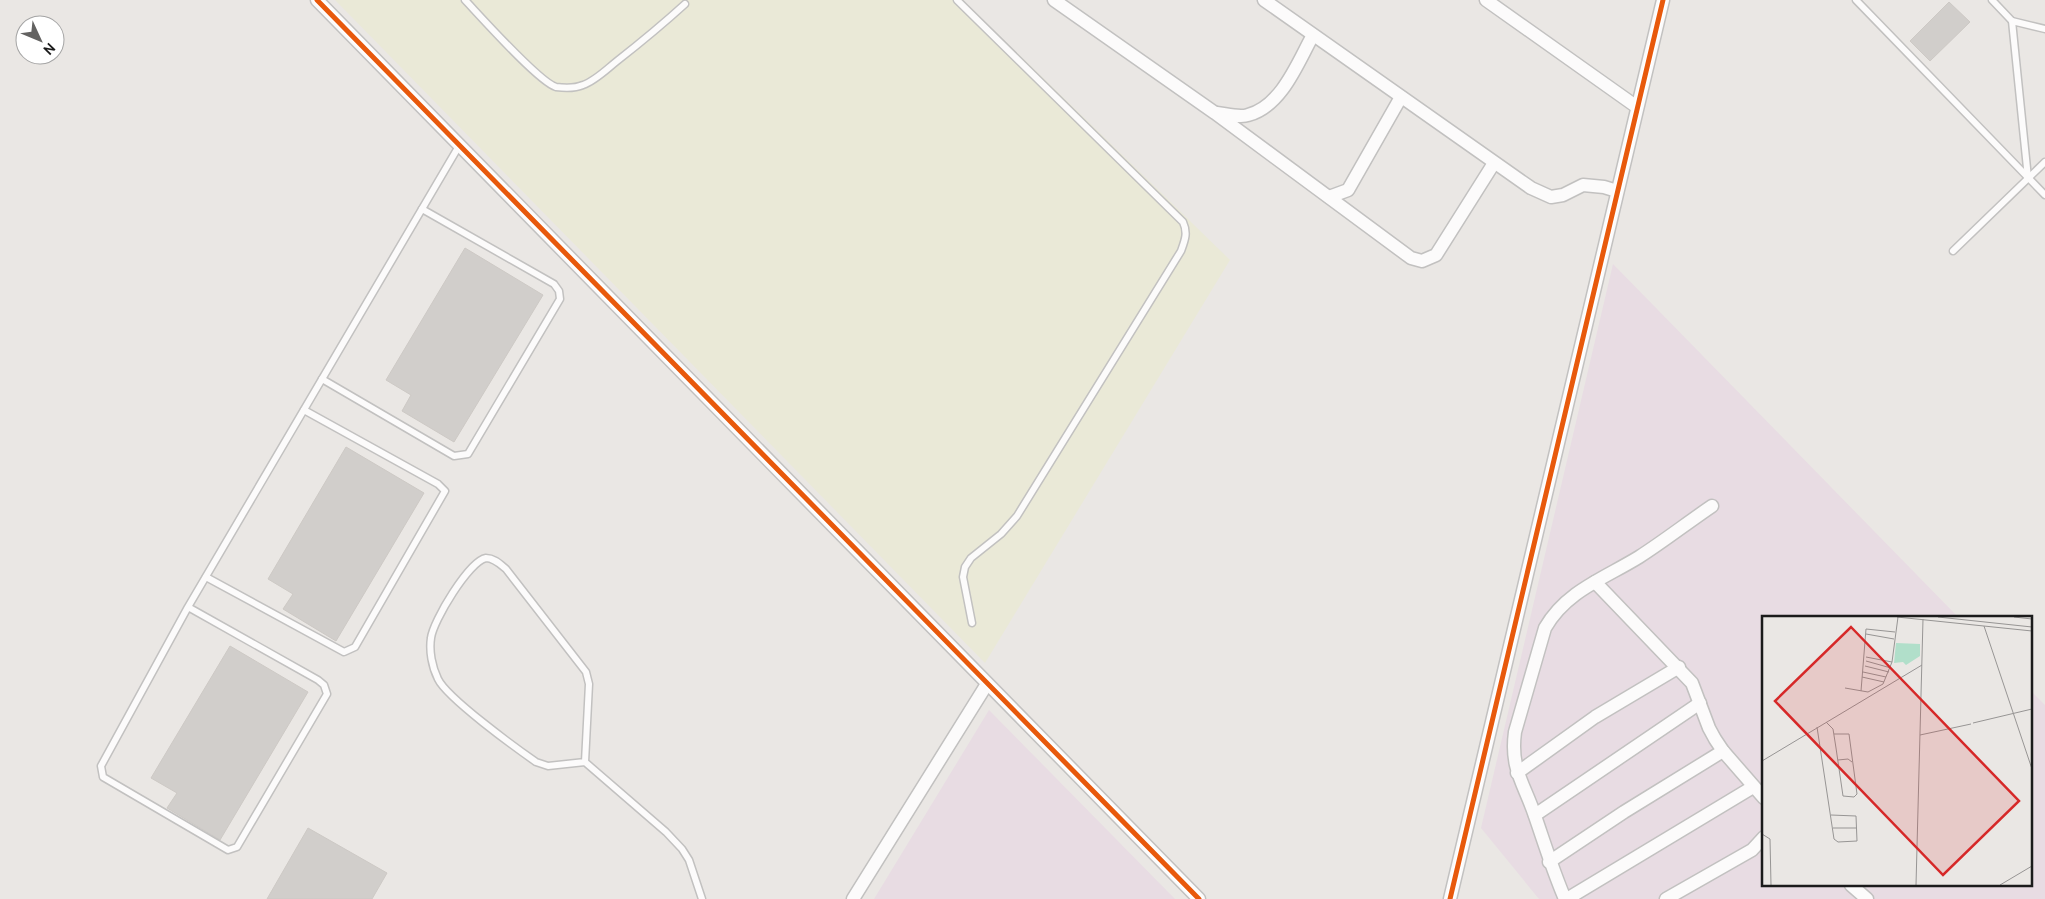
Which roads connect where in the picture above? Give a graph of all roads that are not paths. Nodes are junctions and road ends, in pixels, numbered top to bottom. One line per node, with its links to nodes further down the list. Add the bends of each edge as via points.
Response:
1 (317, 0): 17 (street)
2 (465, 0): 10 (lane, via 541,77 556,87 583,85 606,70)
3 (957, 0): 32 (lane, via 1186,228 1181,251 1017,516 965,567 963,577)
4 (1054, 0): 16 (street)
5 (1264, 0): 13 (street)
6 (1486, 0): 15 (street)
7 (1663, 0): 15 (street)
8 (1856, 0): 20 (lane)
9 (1992, 0): 11 (lane)
10 (684, 4)
11 (2012, 21): 12 (lane); 20 (lane)
12 (2045, 29)
13 (1313, 35): 14 (street); 16 (street, via 1282,88 1262,109 1246,116)
14 (1401, 97): 19 (street); 23 (street, via 1348,190)
15 (1637, 107): 21 (street)
16 (1215, 113): 23 (street)
17 (459, 146): 24 (lane); 34 (street)
18 (2045, 162): 20 (lane)
19 (1494, 163): 21 (street, via 1531,188 1551,197 1583,185); 23 (street, via 1436,255 1422,261 1411,258)
20 (2028, 178): 22 (lane); 25 (lane)
21 (1617, 191): 48 (street)
22 (2045, 195)
23 (1329, 197)
24 (422, 209): 26 (lane); 26 (lane, via 554,284 560,299 468,454 454,456)
25 (1953, 251)
26 (322, 379): 27 (lane)
27 (304, 410): 29 (lane); 29 (lane, via 438,484 445,491 355,647 344,652)
28 (1712, 506): 30 (street, via 1652,548)
29 (206, 577): 31 (lane)
30 (1595, 582): 33 (street); 38 (street, via 1565,601 1545,628 1515,732 1513,748)
31 (188, 608): 31 (lane, via 101,766 103,777 228,850 237,847 327,694 318,680)
32 (972, 623)
33 (1678, 667): 35 (street, via 1692,683); 38 (street, via 1595,717)
34 (986, 684): 46 (street); 47 (street)
35 (1700, 703): 36 (street, via 1709,728); 41 (street)
36 (1723, 751): 39 (street); 43 (street)
37 (585, 762): 37 (lane, via 589,684 586,672 506,568 488,558 480,560 466,573 431,637 430,654 438,680 451,695 536,762 548,766); 45 (lane, via 682,849)
38 (1517, 773): 41 (street)
39 (1753, 787): 40 (street); 49 (street)
40 (1762, 796)
41 (1535, 814): 43 (street)
42 (1762, 839): 50 (street, via 1752,850)
43 (1549, 862): 49 (street)
44 (1852, 886): 51 (street)
45 (702, 899)
46 (853, 899)
47 (1199, 899)
48 (1450, 899)
49 (1566, 899)
50 (1666, 899)
51 (1867, 899)

